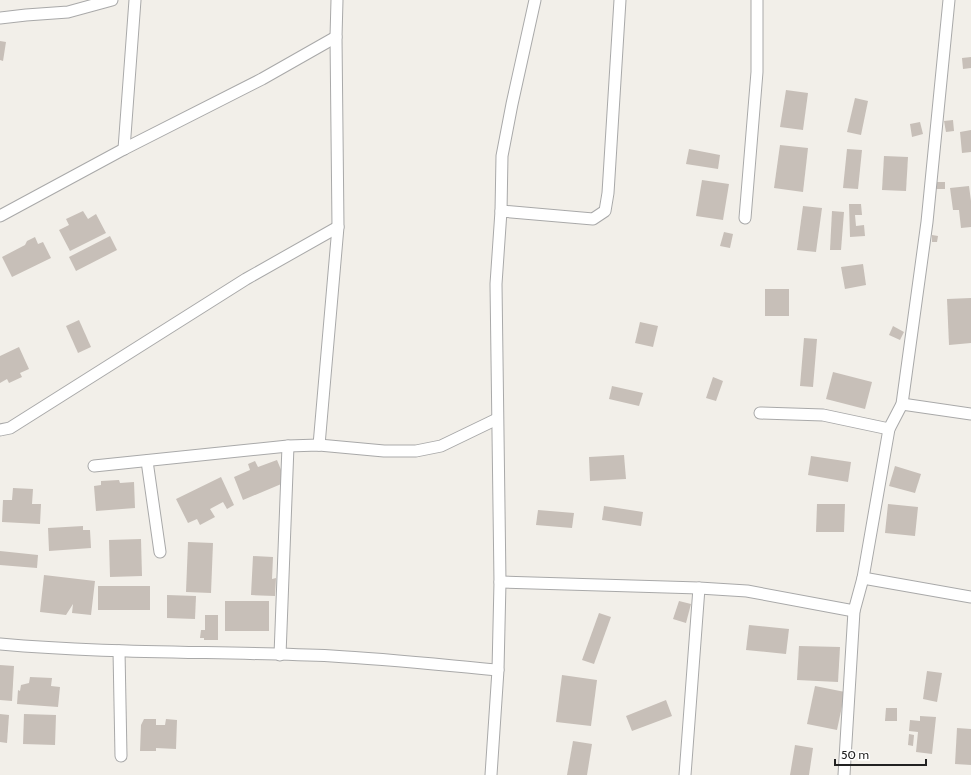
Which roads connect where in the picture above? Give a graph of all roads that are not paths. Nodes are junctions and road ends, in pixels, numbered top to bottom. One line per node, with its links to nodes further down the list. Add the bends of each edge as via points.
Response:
1 (112, 0): 8 (street, via 68,12)
2 (135, 0): 10 (street)
3 (337, 0): 9 (street)
4 (535, 0): 11 (street, via 502,156)
5 (620, 0): 11 (street, via 605,211 594,219)
6 (757, 0): 13 (street, via 757,72)
7 (949, 0): 15 (street, via 928,222)
8 (0, 18)
9 (336, 37): 10 (street, via 262,79); 14 (street)
10 (124, 149): 12 (street)
11 (501, 211): 18 (street, via 496,284)
12 (0, 216)
13 (745, 218)
14 (338, 227): 20 (street, via 246,279 10,428); 21 (street)
15 (902, 404): 17 (street); 19 (street)
16 (760, 413): 19 (street, via 823,415)
17 (971, 414)
18 (497, 419): 21 (street, via 441,446 416,451); 27 (street)
19 (889, 429): 26 (street)
20 (0, 430)
21 (318, 445): 22 (street)
22 (288, 446): 23 (street); 33 (street)
23 (147, 461): 24 (street); 25 (street)
24 (94, 466)
25 (160, 552)
26 (863, 578): 29 (street); 30 (street)
27 (500, 582): 28 (street); 34 (street)
28 (699, 588): 30 (street, via 747,591); 37 (street)
29 (971, 597)
30 (854, 611): 38 (street)
31 (0, 644): 32 (street)
32 (119, 651): 33 (street); 35 (street)
33 (280, 655): 34 (street, via 395,660)
34 (498, 670): 36 (street)
35 (121, 756)
36 (490, 775)
37 (685, 775)
38 (844, 775)

